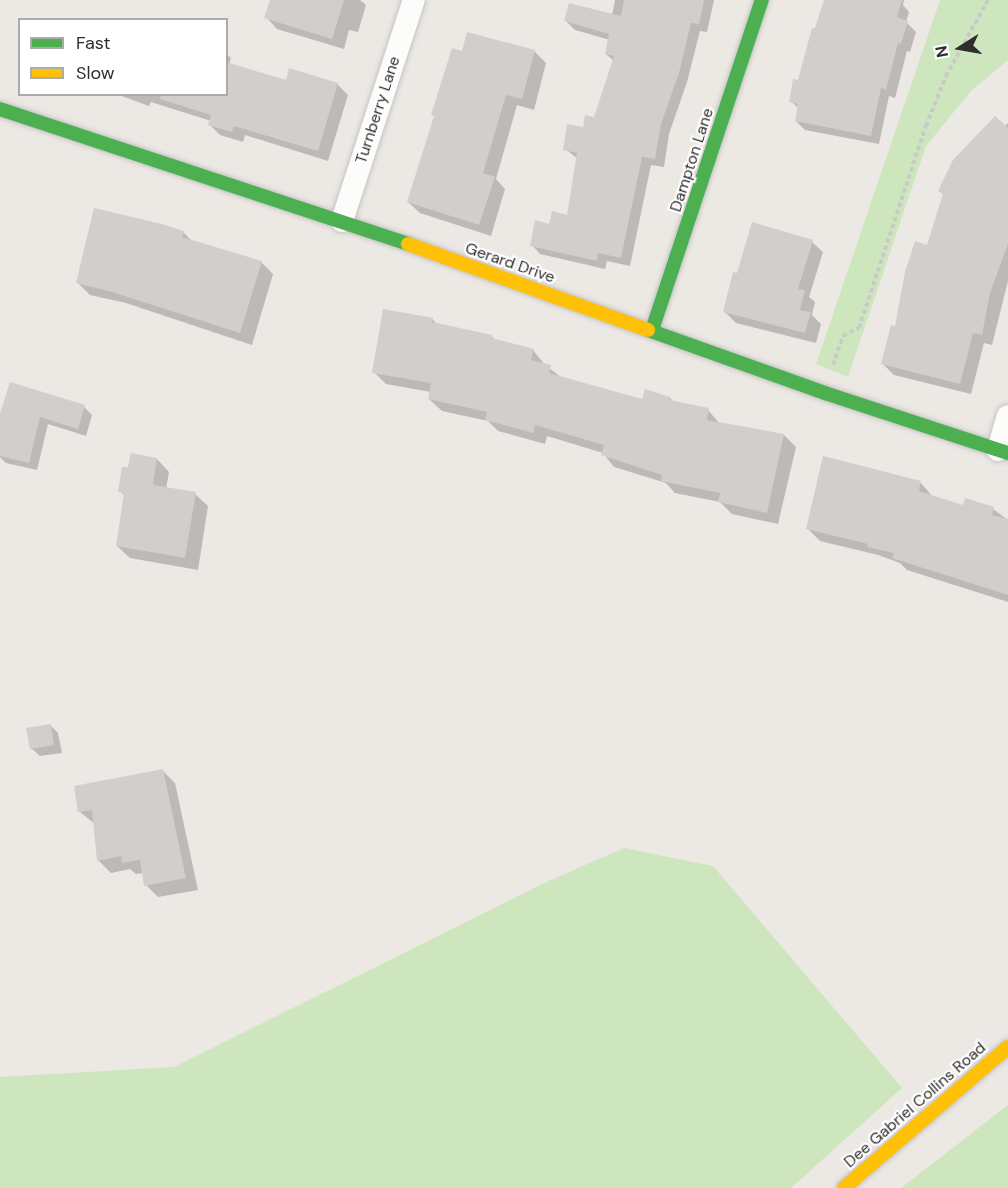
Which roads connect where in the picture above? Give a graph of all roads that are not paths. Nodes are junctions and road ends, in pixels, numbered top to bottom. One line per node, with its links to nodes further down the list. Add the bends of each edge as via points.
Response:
1 (414, 0): 4 (street, Turnberry Lane)
2 (762, 0): 5 (street, Dampton Lane)
3 (0, 109): 4 (street, Gerard Drive)
4 (342, 221): 5 (street, Gerard Drive)
5 (652, 330): 7 (street, Gerard Drive)
6 (1008, 417): 7 (street)
7 (1003, 452)
8 (1008, 1047): 9 (street, Dee Gabriel Collins Road)
9 (844, 1188)

